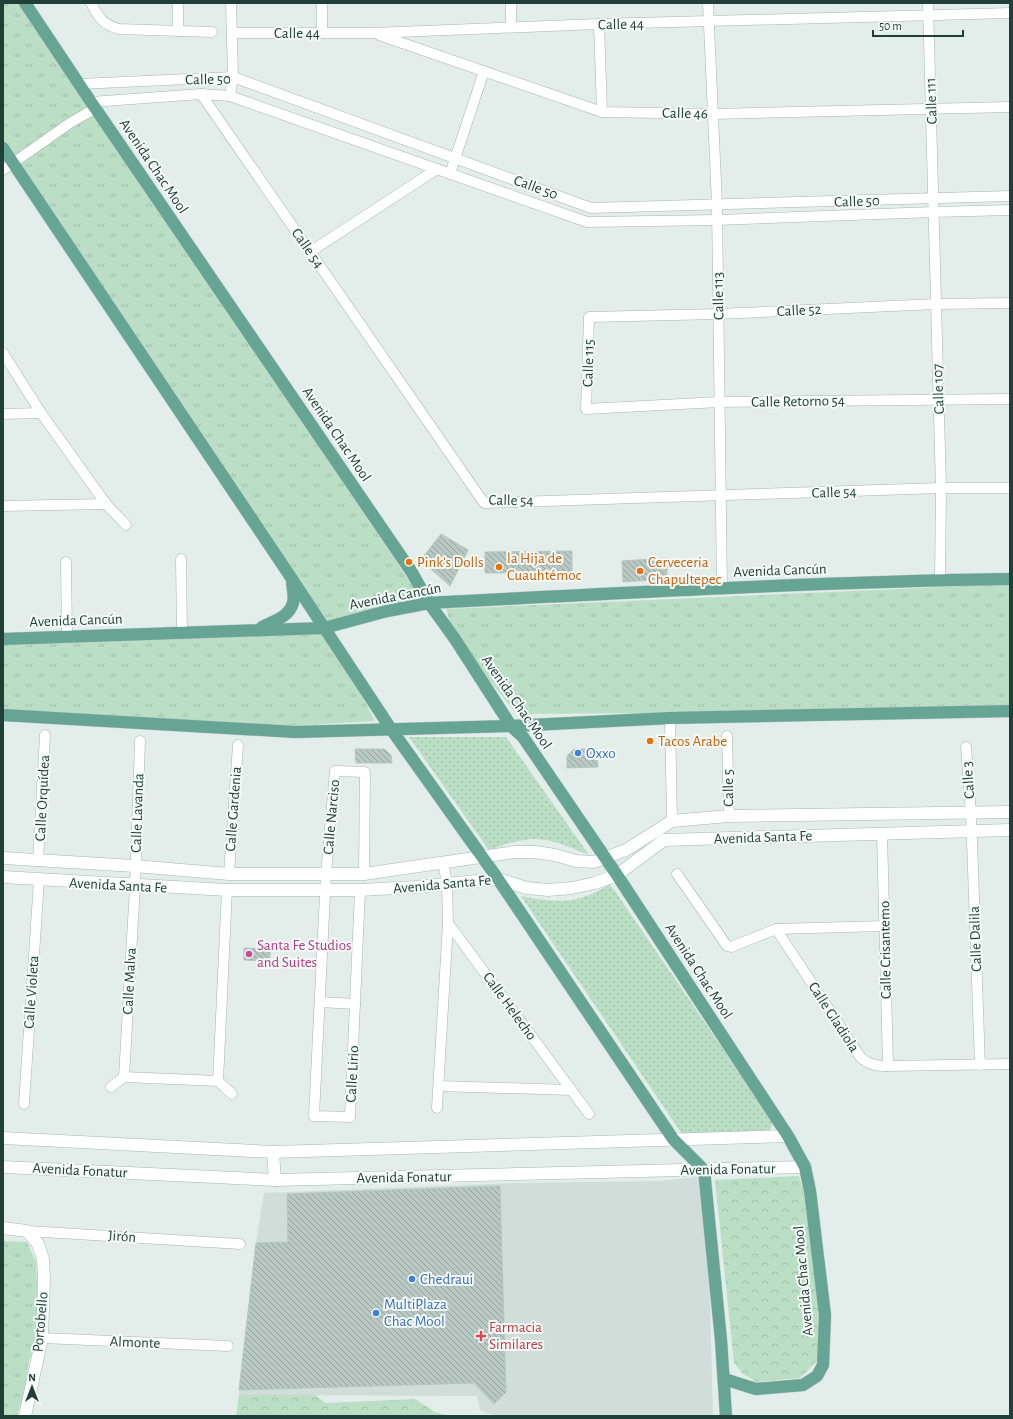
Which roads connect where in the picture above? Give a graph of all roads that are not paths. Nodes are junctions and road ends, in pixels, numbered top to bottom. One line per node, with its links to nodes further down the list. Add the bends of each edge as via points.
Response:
1 (25, 3): 21 (main road, Avenida Chac Mool)
2 (91, 3): 14 (street, via 100,19 109,26 119,29)
3 (178, 3): 14 (street)
4 (231, 3): 18 (street)
5 (322, 3): 16 (street)
6 (511, 3): 13 (street)
7 (708, 3): 11 (street, Calle 113)
8 (928, 3): 10 (street, Calle 111)
9 (1010, 13): 10 (street, Calle 44)
10 (928, 15): 11 (street, Calle 44); 26 (street, Calle 111)
11 (708, 22): 12 (street, Calle 44); 28 (street, Calle 113)
12 (599, 24): 13 (street, Calle 44); 27 (street)
13 (511, 27): 17 (street, Calle 44)
14 (178, 31): 15 (street)
15 (212, 32)
16 (322, 33): 17 (street, Calle 44); 18 (street, Calle 44)
17 (373, 33): 19 (street, Calle 46)
18 (232, 34): 20 (street)
19 (484, 71): 27 (street, Calle 46); 30 (street)
20 (233, 77): 21 (street, Calle 50); 23 (street); 30 (street, Calle 50)
21 (79, 84): 24 (main road, Avenida Chac Mool)
22 (201, 94): 23 (street, Calle 50); 24 (street, Calle 50); 40 (street, Calle 54)
23 (230, 96): 32 (street, Calle 50)
24 (93, 105): 31 (street); 64 (main road, Avenida Chac Mool, via 411,571)
25 (1010, 107): 26 (street, Calle 46)
26 (931, 109): 28 (street, Calle 46); 35 (street, Calle 111)
27 (602, 112): 28 (street, Calle 46)
28 (713, 114): 36 (street, Calle 113)
29 (3, 148): 31 (main road)
30 (456, 158): 33 (street); 36 (street, Calle 50, via 591,208)
31 (8, 166): 60 (main road)
32 (437, 169): 33 (street, Calle 50); 40 (street)
33 (450, 174): 39 (street, Calle 50, via 587,222)
34 (1010, 196): 35 (street, Calle 50)
35 (934, 198): 36 (street, Calle 50); 38 (street, Calle 107)
36 (717, 205): 39 (street, Calle 113)
37 (1010, 210): 38 (street, Calle 50)
38 (934, 212): 39 (street, Calle 50); 42 (street, Calle 107)
39 (717, 220): 43 (street, Calle 113)
40 (310, 252): 54 (street, Calle 54, via 484,503)
41 (1010, 303): 42 (street, Calle 52)
42 (936, 304): 43 (street, Calle 52); 46 (street, Calle 107)
43 (718, 314): 44 (street, Calle 52); 48 (street, Calle 113)
44 (589, 316): 49 (street, Calle 115)
45 (3, 354): 50 (street)
46 (939, 399): 47 (street, Calle Retorno 54); 48 (street, Calle Retorno 54); 52 (street, Calle 107)
47 (1010, 399)
48 (719, 402): 49 (street, Calle Retorno 54); 54 (street, Calle 113)
49 (586, 409)
50 (41, 413): 51 (street); 55 (street)
51 (3, 414)
52 (941, 488): 53 (street, Calle 54); 54 (street, Calle 54); 62 (street, Calle 107)
53 (1010, 488)
54 (720, 495): 63 (street, Calle 113)
55 (106, 504): 56 (street); 57 (street)
56 (3, 506)
57 (126, 525)
58 (181, 559): 67 (street)
59 (66, 562): 68 (street)
60 (292, 579): 65 (main road); 66 (main road, via 294,602 289,610 282,618)
61 (1010, 579): 62 (main road, Avenida Cancún)
62 (940, 580): 63 (main road, Avenida Cancún)
63 (722, 589): 64 (main road, Avenida Cancún)
64 (429, 603): 65 (main road, Avenida Cancún); 74 (main road, Avenida Chac Mool)
65 (324, 628): 66 (main road, Avenida Cancún); 75 (main road)
66 (254, 630): 67 (main road, Avenida Cancún)
67 (182, 633): 68 (main road, Avenida Cancún)
68 (67, 637): 69 (main road, Avenida Cancún)
69 (3, 639)
70 (1010, 712): 72 (main road)
71 (3, 715): 75 (main road, via 295,732)
72 (670, 718): 73 (main road); 85 (street)
73 (525, 725): 74 (main road); 78 (main road, via 522,729)
74 (511, 726): 75 (main road); 78 (main road, Avenida Chac Mool)
75 (391, 729): 89 (main road)
76 (45, 735): 92 (street, Calle Orquídea)
77 (727, 736): 84 (street, Calle 5)
78 (523, 737): 91 (main road, Avenida Chac Mool)
79 (140, 741): 94 (street, Calle Lavanda)
80 (238, 745): 95 (street, Calle Gardenia)
81 (966, 747): 82 (street, Calle 3)
82 (971, 812): 83 (street, Avenida Santa Fe); 84 (street, Avenida Santa Fe); 86 (street, Calle Dalila)
83 (1010, 812)
84 (729, 816): 85 (street, Avenida Santa Fe)
85 (672, 821): 91 (street, Avenida Santa Fe, via 626,850)
86 (971, 830): 87 (street, Avenida Santa Fe); 88 (street, Avenida Santa Fe); 114 (street, Calle Dalila)
87 (1010, 830)
88 (882, 833): 99 (street, Avenida Santa Fe, via 664,840); 109 (street, Calle Crisantemo)
89 (481, 856): 91 (street, Avenida Santa Fe, via 535,852 594,862); 93 (street, Avenida Santa Fe); 101 (main road)
90 (3, 858): 92 (street, Avenida Santa Fe)
91 (605, 859): 99 (main road, Avenida Chac Mool)
92 (38, 861): 94 (street, Avenida Santa Fe)
93 (443, 862): 97 (street, Avenida Santa Fe); 103 (street)
94 (135, 866): 95 (street, Avenida Santa Fe); 104 (street, Calle Lavanda)
95 (229, 874): 96 (street, Avenida Santa Fe)
96 (326, 874): 97 (street, Avenida Santa Fe); 97 (street, Calle Narciso, via 335,771 365,772); 106 (street, Calle Lirio)
97 (364, 874)
98 (677, 874): 110 (street, via 727,946 735,946)
99 (617, 875): 101 (street, Avenida Santa Fe, via 572,888 548,890 527,888); 125 (main road, Avenida Chac Mool)
100 (3, 878): 102 (street, Avenida Santa Fe)
101 (498, 879): 103 (street, Avenida Santa Fe); 127 (main road)
102 (39, 880): 104 (street, Avenida Santa Fe); 122 (street, Calle Violeta)
103 (447, 883): 107 (street, Avenida Santa Fe); 108 (street)
104 (135, 886): 105 (street, Avenida Santa Fe); 116 (street, Calle Malva)
105 (227, 890): 106 (street, Avenida Santa Fe); 117 (street)
106 (326, 890): 107 (street, Avenida Santa Fe); 111 (street, Calle Lirio)
107 (360, 890): 112 (street, Calle Lirio)
108 (448, 923): 118 (street); 120 (street, Calle Helecho)
109 (884, 926): 110 (street); 115 (street, Calle Crisantemo)
110 (776, 929): 115 (street, Calle Gladiola, via 861,1058 875,1066)
111 (320, 1002): 112 (street); 112 (street, Calle Lirio, via 314,1116 350,1117)
112 (355, 1004)
113 (1010, 1064): 114 (street, Calle Gladiola)
114 (980, 1065): 115 (street, Calle Gladiola)
115 (888, 1066)
116 (124, 1077): 117 (street); 119 (street)
117 (218, 1081): 121 (street)
118 (438, 1086): 120 (street); 123 (street)
119 (112, 1087)
120 (571, 1090): 124 (street, Calle Helecho)
121 (232, 1094)
122 (24, 1104)
123 (437, 1108)
124 (589, 1114)
125 (788, 1136): 127 (street, Avenida Fonatur); 130 (main road, Avenida Chac Mool)
126 (3, 1138): 128 (street, Avenida Fonatur)
127 (673, 1139): 128 (street, Avenida Fonatur); 131 (main road)
128 (274, 1152): 132 (street)
129 (3, 1167): 132 (street, Avenida Fonatur)
130 (805, 1167): 131 (street, Avenida Fonatur); 138 (main road, Avenida Chac Mool, via 825,1315 823,1365 817,1376 803,1385 756,1389)
131 (704, 1170): 132 (street, Avenida Fonatur); 138 (main road)
132 (275, 1180)
133 (3, 1228): 134 (street, Jirón)
134 (27, 1231): 135 (street, Jirón); 136 (street, Portobello, via 38,1244 43,1259)
135 (240, 1244)
136 (42, 1338): 137 (street, Almonte); 139 (street, Portobello)
137 (228, 1346)
138 (724, 1379): 140 (main road)
139 (25, 1416)
140 (726, 1416)

